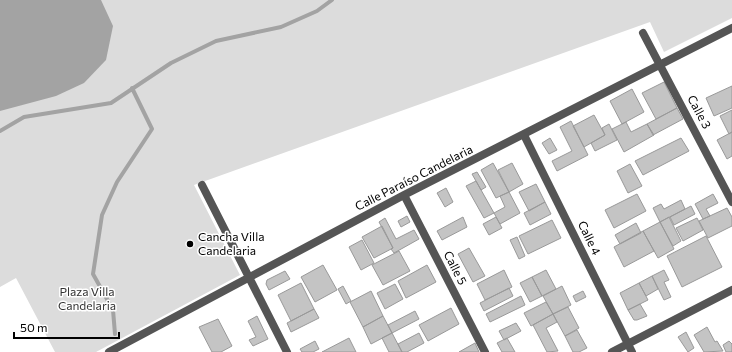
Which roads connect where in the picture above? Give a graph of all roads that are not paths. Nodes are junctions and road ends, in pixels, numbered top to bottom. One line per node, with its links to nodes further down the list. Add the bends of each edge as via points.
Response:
1 (732, 28): 3 (street, Calle Paraíso Candelaria)
2 (644, 33): 3 (street, Calle 3)
3 (660, 64): 4 (street, Calle Paraíso Candelaria); 7 (street, Calle 3)
4 (524, 135): 6 (street, Calle Paraíso Candelaria); 10 (street, Calle 4)
5 (202, 185): 8 (street)
6 (404, 195): 8 (street, Calle Paraíso Candelaria); 13 (street, Calle 5)
7 (732, 202)
8 (248, 278): 11 (street, Calle Paraíso Candelaria); 12 (street)
9 (732, 290): 10 (street)
10 (628, 344): 14 (street); 15 (street, Calle 4)
11 (111, 352)
12 (287, 352)
13 (485, 352)
14 (612, 352)
15 (632, 352)

